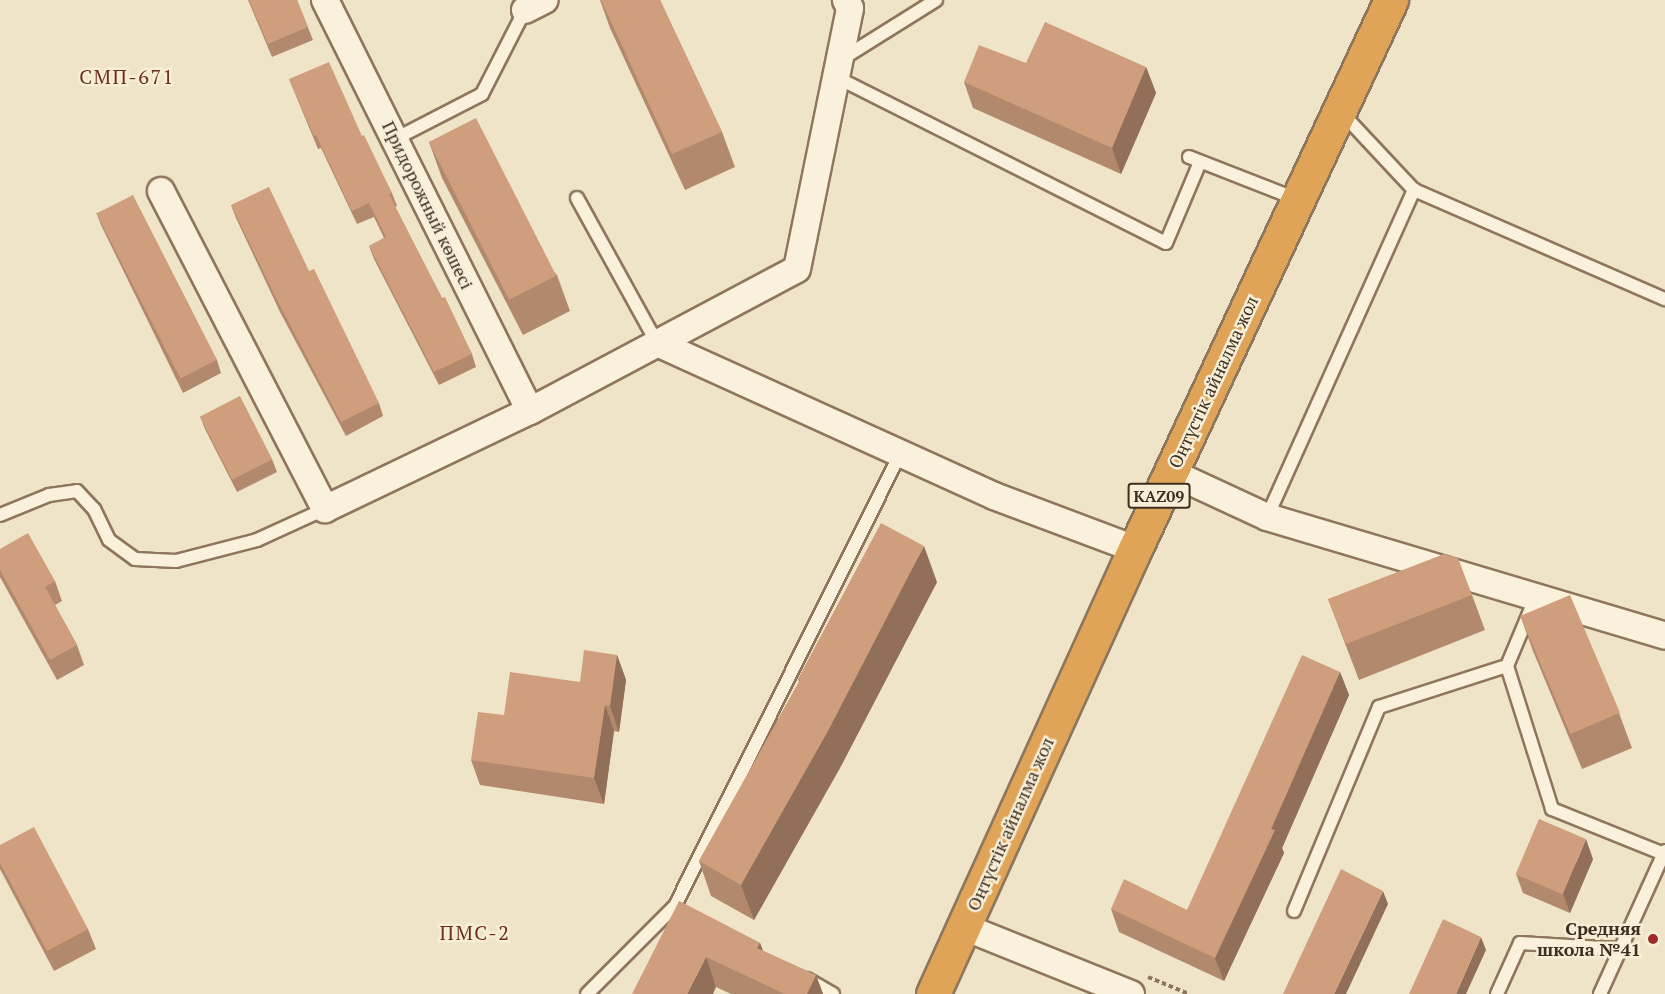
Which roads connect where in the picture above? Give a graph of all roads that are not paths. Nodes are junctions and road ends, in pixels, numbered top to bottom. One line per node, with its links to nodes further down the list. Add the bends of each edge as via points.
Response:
1 (325, 0): 8 (street, Придорожный көшесі)
2 (846, 0): 6 (street, via 850,8)
3 (936, 0): 6 (lane)
4 (1391, 0): 7 (highway, Оңтүстік айналма жол / KAZ09)
5 (535, 5): 8 (lane, via 482,94)
6 (837, 69): 12 (lane, via 1166,243 1195,159); 14 (street, via 797,268)
7 (1339, 110): 9 (lane); 12 (highway, Оңтүстік айналма жол / KAZ09)
8 (394, 139): 15 (street, Придорожный көшесі)
9 (1414, 190): 13 (lane); 20 (lane)
10 (161, 191): 18 (street)
11 (578, 198): 14 (lane)
12 (1297, 200): 17 (highway, Оңтүстік айналма жол / KAZ09)
13 (1665, 299)
14 (657, 343): 15 (street); 16 (street)
15 (530, 411): 18 (street)
16 (900, 453): 21 (street, via 994,496); 30 (lane, via 680,908)
17 (1170, 472): 20 (street); 21 (highway, Оңтүстік айналма жол / KAZ09)
18 (326, 509): 19 (lane, via 257,540 176,561 135,559 109,540 94,509 77,491 49,495)
19 (0, 515)
20 (1267, 517): 22 (street)
21 (1135, 549): 27 (highway, Оңтүстік айналма жол / KAZ09)
22 (1535, 599): 23 (street); 24 (lane)
23 (1665, 636)
24 (1507, 666): 25 (lane, via 1552,809); 26 (lane, via 1379,707)
25 (1664, 853): 28 (lane)
26 (1294, 911)
27 (964, 927): 32 (highway, Оңтүстік айналма жол / KAZ09); 33 (street)
28 (1620, 949): 34 (lane, via 1520,944); 35 (lane)
29 (793, 972): 31 (lane)
30 (587, 994)
31 (833, 994)
32 (933, 994)
33 (1131, 994)
34 (1497, 994)
35 (1600, 994)

